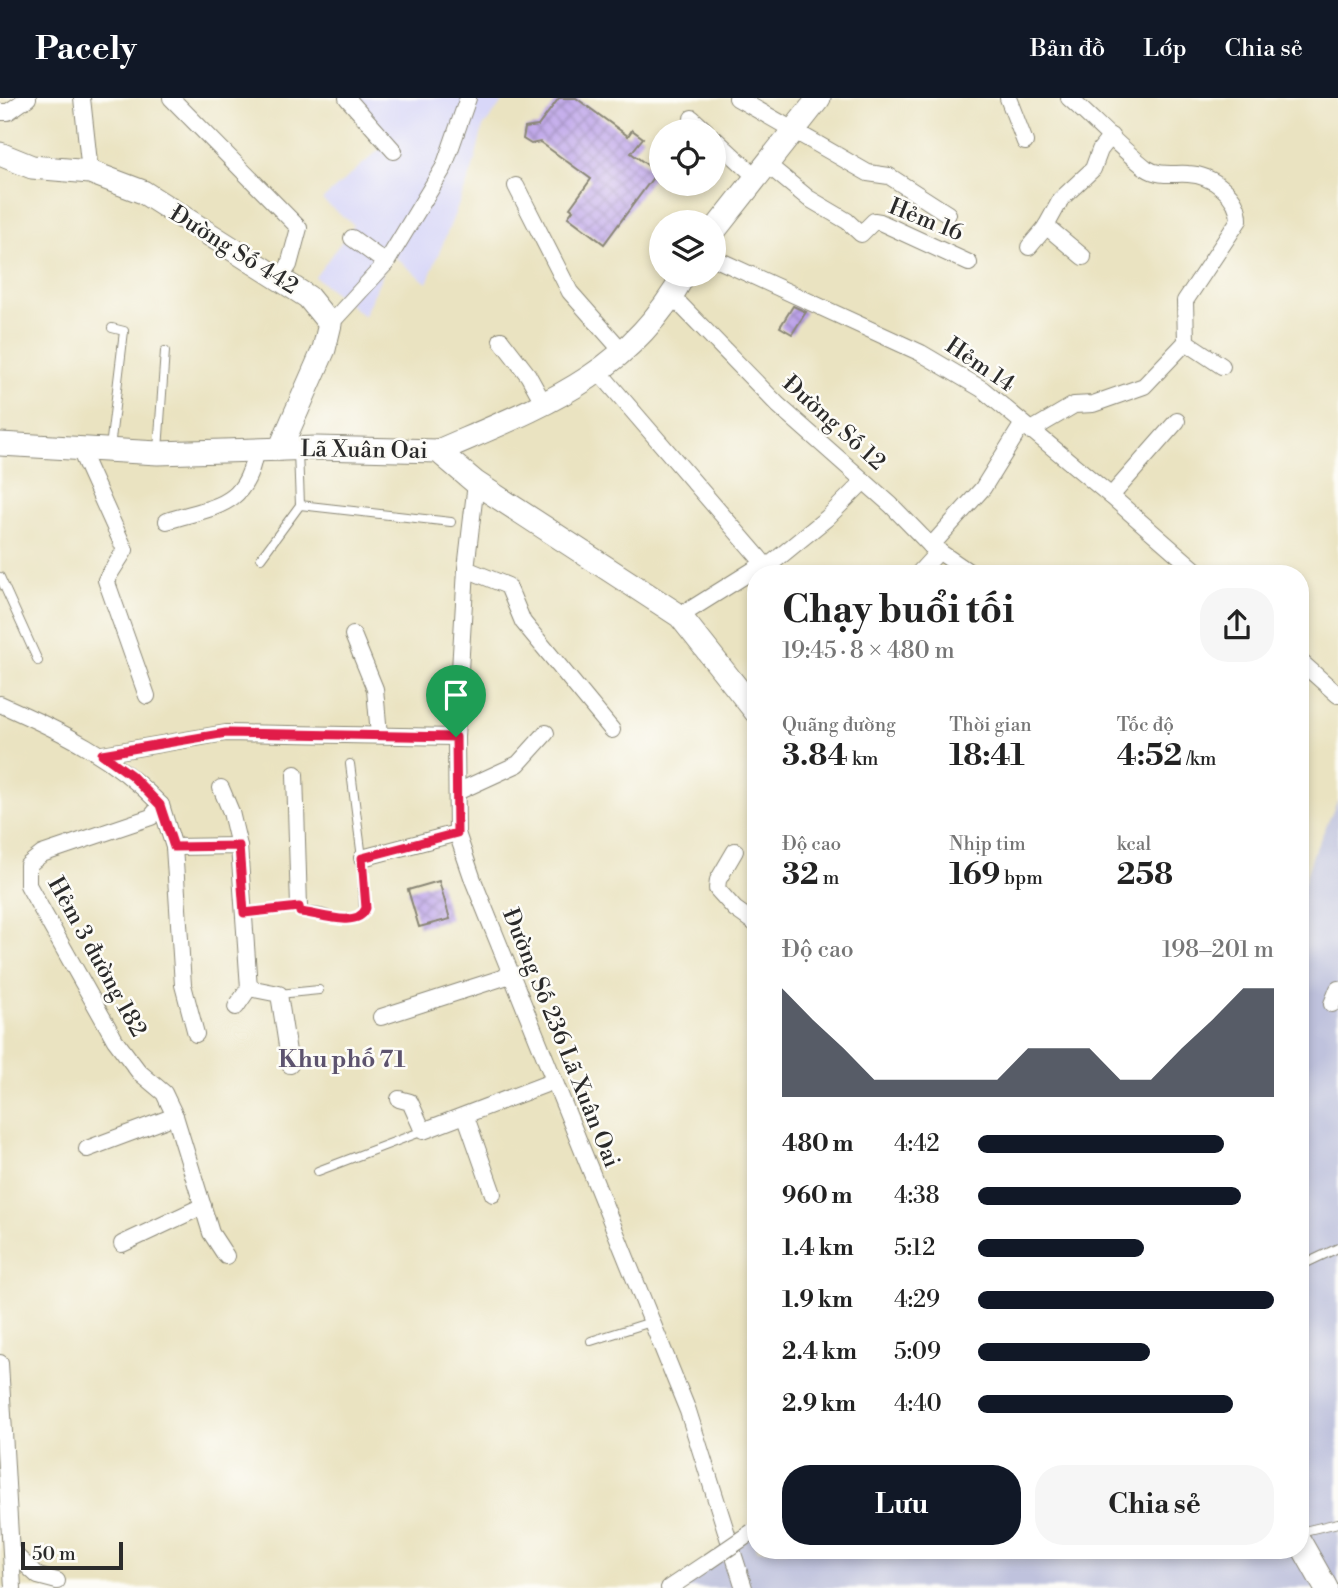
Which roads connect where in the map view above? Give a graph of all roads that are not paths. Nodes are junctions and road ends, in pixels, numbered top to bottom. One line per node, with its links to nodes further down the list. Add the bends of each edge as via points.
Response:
1 (29, 98): 10 (street)
2 (82, 98): 17 (street)
3 (171, 98): 29 (street, via 299,229)
4 (347, 98): 15 (street)
5 (468, 98): 26 (street, via 444,167)
6 (737, 98): 11 (street)
7 (818, 98): 11 (street)
8 (1008, 98): 13 (street)
9 (1069, 98): 12 (street)
10 (0, 112)
11 (793, 132): 18 (street); 20 (street, via 867,173 889,176)
12 (1111, 136): 22 (street, via 1093,169 1061,199); 35 (street, via 1149,170 1204,177 1239,206 1239,220 1185,301)
13 (1025, 142)
14 (726, 146): 18 (street)
15 (394, 150)
16 (0, 154): 17 (street, Đường Số 442, via 32,167)
17 (90, 172): 29 (street, Đường Số 442, via 143,192)
18 (763, 172): 21 (street); 27 (street, Hẻm 16, via 861,234 874,221 880,222)
19 (516, 186): 37 (street, via 570,292)
20 (948, 214)
21 (726, 217)
22 (1046, 226): 24 (street); 25 (street)
23 (352, 238): 26 (street)
24 (1029, 247)
25 (1083, 257)
26 (386, 263): 32 (street)
27 (968, 263)
28 (726, 264): 42 (street, Hẻm 14, via 921,353 982,389)
29 (280, 279): 32 (street, Đường Số 442, via 309,297)
30 (677, 287): 31 (street)
31 (672, 296): 37 (street); 50 (street, Đường Số 12, via 778,405)
32 (330, 324): 44 (street)
33 (112, 328): 46 (lane, via 124,331)
34 (501, 340): 40 (street)
35 (1186, 342): 38 (street); 42 (street, via 1144,386 1093,404 1074,405)
36 (165, 351): 49 (lane)
37 (623, 352): 39 (street)
38 (1222, 366)
39 (600, 373): 40 (street); 58 (street)
40 (544, 404): 48 (street)
41 (1177, 421): 52 (street)
42 (1026, 428): 52 (street, Hẻm 14); 56 (street)
43 (0, 444): 45 (street, Lã Xuân Oai)
44 (289, 449): 47 (street, Lã Xuân Oai); 48 (street, Lã Xuân Oai); 53 (lane)
45 (80, 450): 46 (street, Lã Xuân Oai); 71 (street, via 125,550 106,580)
46 (110, 451): 49 (street, Lã Xuân Oai)
47 (255, 451): 49 (street, Lã Xuân Oai); 54 (street, via 252,473 232,501)
48 (438, 451): 51 (street, Lã Xuân Oai)
49 (158, 453)
50 (864, 481): 56 (street, Đường Số 12); 59 (street)
51 (476, 483): 63 (street, Đường Số 236 Lã Xuân Oai); 66 (street, Lã Xuân Oai)
52 (1111, 496): 62 (street, Hẻm 14)
53 (300, 505): 55 (lane); 57 (lane)
54 (167, 521)
55 (451, 522)
56 (935, 549): 60 (street); 61 (street, Đường Số 12)
57 (261, 558)
58 (764, 565)
59 (771, 565)
60 (924, 565)
61 (959, 565)
62 (1190, 565)
63 (466, 569): 74 (street, via 508,586 523,622); 77 (street, Đường Số 236 Lã Xuân Oai)
64 (0, 576): 68 (lane)
65 (747, 579): 66 (street)
66 (680, 616): 72 (street, Lã Xuân Oai)
67 (353, 635): 76 (street, via 376,689)
68 (38, 661)
69 (1309, 669): 70 (street)
70 (1338, 695)
71 (147, 696)
72 (747, 701)
73 (0, 704): 78 (street)
74 (612, 730)
75 (546, 733): 82 (street, via 518,764)
76 (379, 735): 77 (street); 78 (street, via 226,733)
77 (456, 737): 82 (street, Đường Số 236 Lã Xuân Oai)
78 (102, 754): 83 (street)
79 (350, 764): 88 (lane)
80 (295, 774): 89 (street)
81 (221, 788): 85 (street)
82 (457, 792): 84 (street, Đường Số 236 Lã Xuân Oai)
83 (160, 805): 86 (street); 102 (street, Hẻm 3 đường 182, via 151,817 42,854 29,865 29,885 115,1040 139,1072 164,1093)
84 (457, 833): 88 (street); 92 (street, Đường Số 236 Lã Xuân Oai)
85 (239, 846): 86 (street); 90 (street)
86 (174, 847): 98 (street, via 183,985)
87 (735, 851): 91 (street, via 717,889)
88 (362, 858): 89 (lane, via 364,913 342,920 300,912)
89 (299, 907): 90 (lane)
90 (244, 913): 93 (street)
91 (747, 918)
92 (511, 975): 97 (street); 100 (street, Đường Số 236 Lã Xuân Oai)
93 (249, 988): 95 (street); 96 (street)
94 (318, 990): 95 (lane)
95 (279, 994): 99 (street)
96 (236, 1007)
97 (381, 1017)
98 (196, 1034)
99 (290, 1066)
100 (554, 1081): 103 (street); 113 (street, Đường Số 236 Lã Xuân Oai)
101 (399, 1099): 104 (street, via 410,1102)
102 (175, 1116): 105 (street); 108 (street, Hẻm 3 đường 182)
103 (466, 1116): 104 (street); 107 (street)
104 (423, 1131): 106 (lane)
105 (88, 1149)
106 (318, 1171)
107 (493, 1194)
108 (203, 1206): 109 (street); 111 (street, Hẻm 3 đường 182, via 211,1233)
109 (122, 1244)
110 (1338, 1248): 112 (lane)
111 (226, 1256)
112 (1309, 1262)
113 (651, 1322): 114 (lane); 124 (street, Đường Số 236 Lã Xuân Oai, via 688,1411)
114 (591, 1340)
115 (0, 1363): 119 (street)
116 (1338, 1523): 117 (lane)
117 (1309, 1530)
118 (747, 1536): 123 (street, bridge)
119 (11, 1551): 121 (street, via 38,1576); 122 (street)
120 (1309, 1558): 125 (street)
121 (57, 1581)
122 (13, 1588)
123 (669, 1588)
124 (744, 1588)
125 (1326, 1588)

